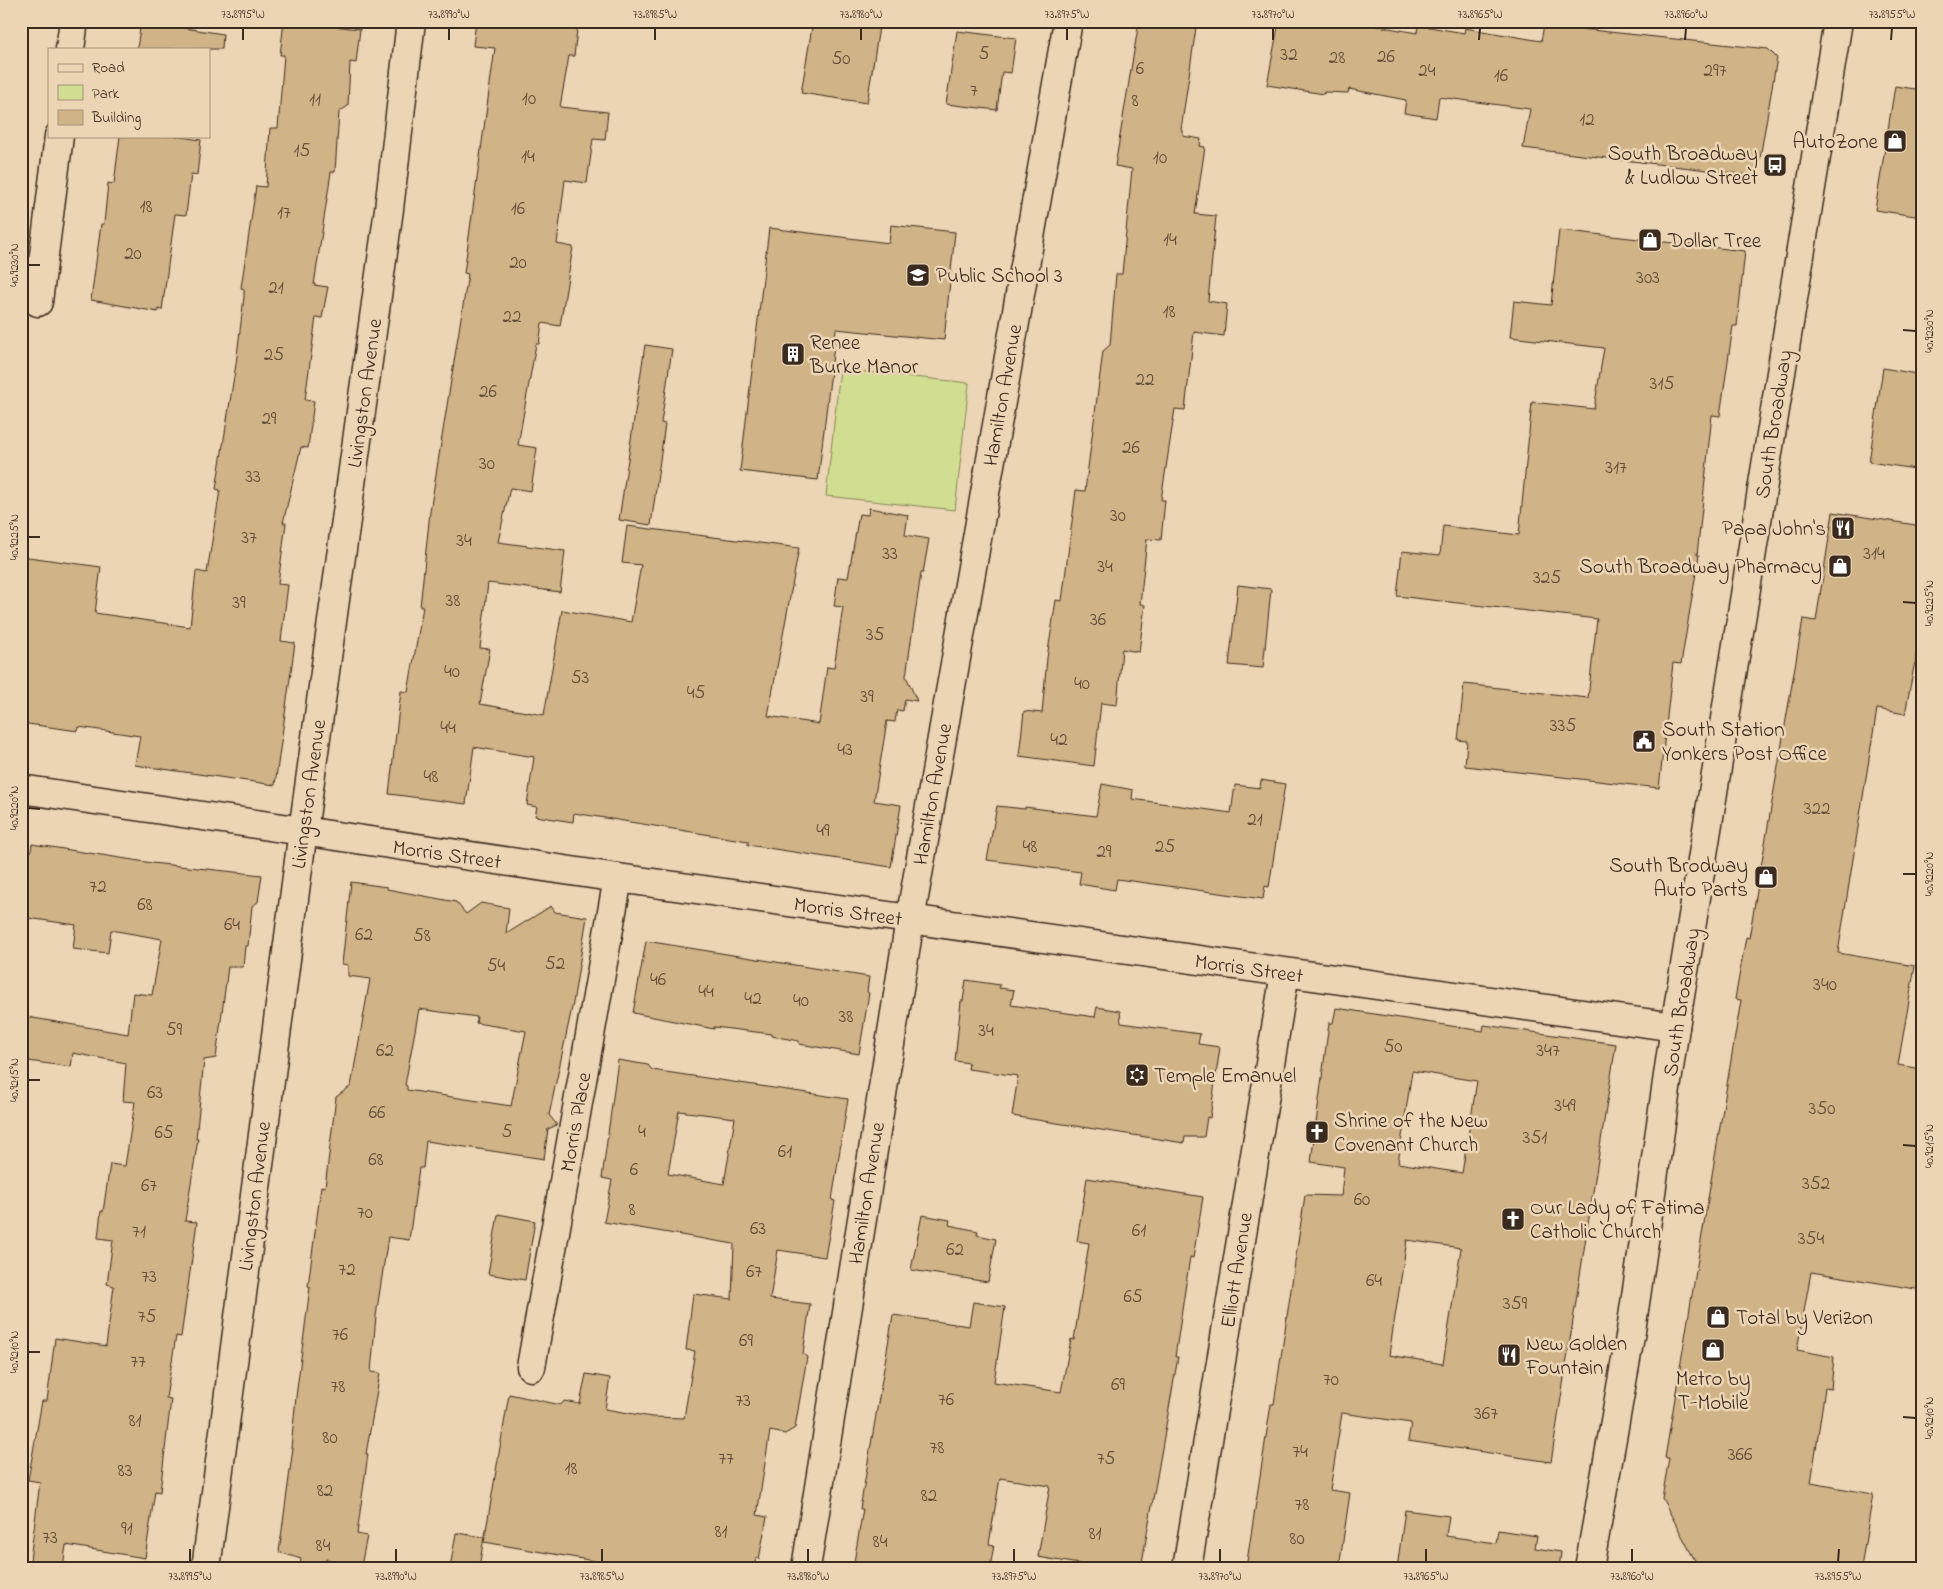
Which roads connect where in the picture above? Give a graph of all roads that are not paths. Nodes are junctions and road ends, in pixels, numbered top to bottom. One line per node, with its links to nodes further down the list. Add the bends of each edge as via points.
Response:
1 (74, 21): 5 (street)
2 (411, 21): 9 (street, Livingston Avenue, via 389,209)
3 (1068, 21): 11 (street, Hamilton Avenue)
4 (1838, 21): 13 (street, South Broadway)
5 (70, 48)
6 (59, 138): 7 (street)
7 (38, 302)
8 (21, 789): 9 (street, Morris Street)
9 (302, 833): 10 (street, Morris Street); 15 (street, Livingston Avenue)
10 (618, 878): 11 (street, Morris Street); 14 (street, Morris Place)
11 (910, 920): 12 (street, Morris Street); 16 (street, Hamilton Avenue)
12 (1285, 973): 13 (street, Morris Street); 17 (street, Elliott Avenue)
13 (1675, 1027): 18 (street, South Broadway, via 1631,1331)
14 (531, 1366)
15 (206, 1568)
16 (806, 1568)
17 (1187, 1568)
18 (1589, 1568)

